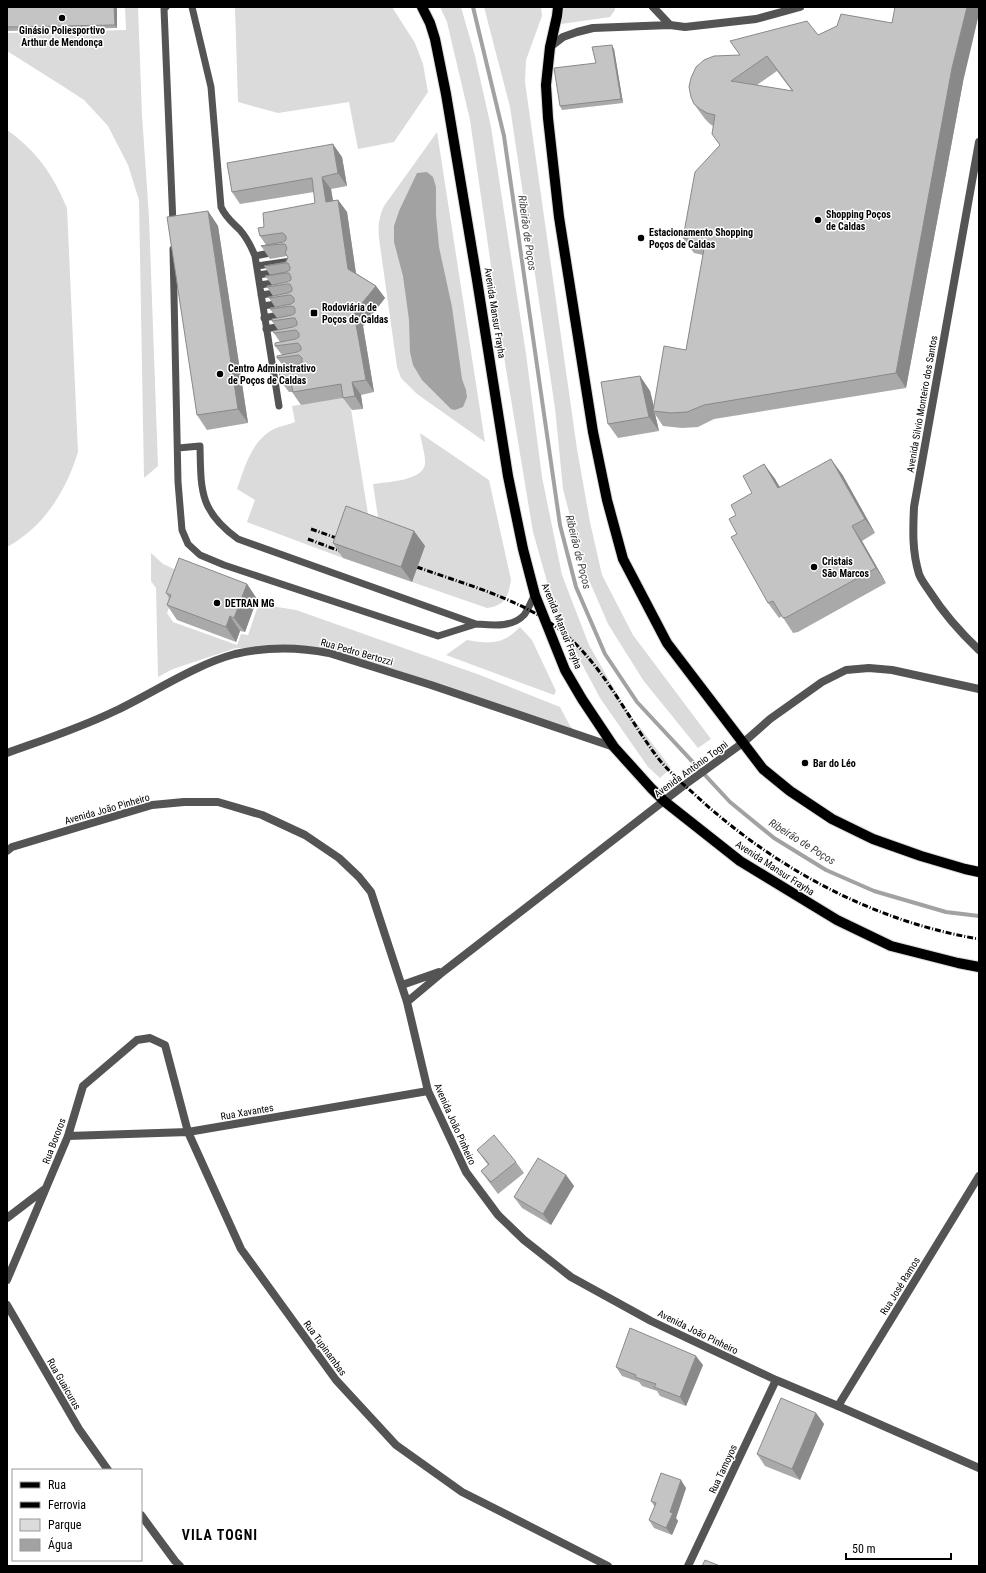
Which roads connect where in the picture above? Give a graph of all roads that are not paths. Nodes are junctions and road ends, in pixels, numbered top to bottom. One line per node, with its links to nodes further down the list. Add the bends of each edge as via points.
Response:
1 (166, 7): 10 (lane, via 164,9)
2 (192, 7): 13 (lane, via 211,87 221,207 225,216 249,242)
3 (422, 7): 30 (main road, Avenida Mansur Frayha, via 435,39 446,94 508,476)
4 (558, 7): 8 (main road)
5 (653, 7): 7 (street)
6 (800, 7): 7 (street, via 756,19 685,27)
7 (670, 25): 8 (street, via 593,28 563,37)
8 (550, 47): 34 (main road, via 546,86 559,217 593,432 607,500 623,559 667,643)
9 (979, 142): 32 (street, Avenida Silvio Monteiro dos Santos, via 914,507 912,534 919,576 941,609)
10 (173, 230)
11 (173, 237): 29 (lane)
12 (283, 251): 13 (lane)
13 (255, 256): 15 (lane)
14 (291, 261): 15 (lane)
15 (257, 266): 17 (lane)
16 (285, 271): 17 (lane)
17 (258, 275): 19 (lane)
18 (287, 281): 19 (lane)
19 (260, 285): 21 (lane)
20 (288, 291): 21 (lane)
21 (261, 295): 23 (lane)
22 (289, 302): 23 (lane)
23 (263, 306): 25 (lane)
24 (291, 313): 25 (lane)
25 (264, 318): 27 (lane)
26 (293, 324): 27 (lane)
27 (266, 328): 28 (lane, via 271,340)
28 (279, 406)
29 (178, 448): 31 (lane, via 200,446 203,496 212,516 238,539); 31 (lane, via 182,530 188,544 200,555 438,636)
30 (535, 595): 31 (lane, via 524,614 512,623 501,626); 35 (main road, Avenida Mansur Frayha, via 566,670)
31 (476, 624)
32 (979, 650)
33 (979, 689): 34 (street, Avenida Antônio Togni, via 892,670 846,670 822,682 770,719)
34 (744, 742): 37 (street, Avenida Antônio Togni); 39 (main road, via 763,769 790,792 832,818 873,839)
35 (614, 747): 36 (street, Rua Pedro Bertozzi, via 329,653 280,649 236,654 222,659 101,718); 37 (main road, Avenida Mansur Frayha)
36 (7, 753)
37 (664, 801): 40 (main road, Avenida Mansur Frayha, via 740,861 837,920 891,946); 41 (street, Avenida Antônio Togni)
38 (9, 848): 42 (street, Avenida João Pinheiro, via 152,805 218,802 262,815 305,835 339,858 359,877 371,892)
39 (979, 872)
40 (979, 967)
41 (444, 971): 42 (street, Avenida Antônio Togni); 43 (street, Avenida Antônio Togni)
42 (402, 985): 43 (street, Avenida João Pinheiro)
43 (407, 1002): 45 (street, Avenida João Pinheiro)
44 (150, 1038): 46 (street, Rua Tupinambas, via 165,1044); 47 (street, Rua Bororos, via 137,1040 83,1086)
45 (428, 1091): 46 (street, Rua Xavantes); 53 (street, Avenida João Pinheiro, via 466,1172 498,1215 524,1240 578,1280 651,1321)
46 (188, 1132): 47 (street, Rua Xavantes); 59 (street, Rua Tupinambas, via 241,1249 336,1380 396,1445 462,1492)
47 (68, 1136): 49 (street, Rua Bororos)
48 (979, 1176): 54 (street, Rua José Ramos)
49 (46, 1189): 50 (street); 51 (street, Rua Bororos)
50 (7, 1218)
51 (7, 1280)
52 (7, 1305): 56 (street, Rua Guaicurus, via 79,1429)
53 (776, 1380): 54 (street, Avenida João Pinheiro); 60 (street, Rua Tamoyos)
54 (838, 1406): 55 (street, Avenida João Pinheiro)
55 (979, 1468)
56 (107, 1469)
57 (142, 1516): 58 (street)
58 (180, 1566)
59 (608, 1566)
60 (688, 1566)

